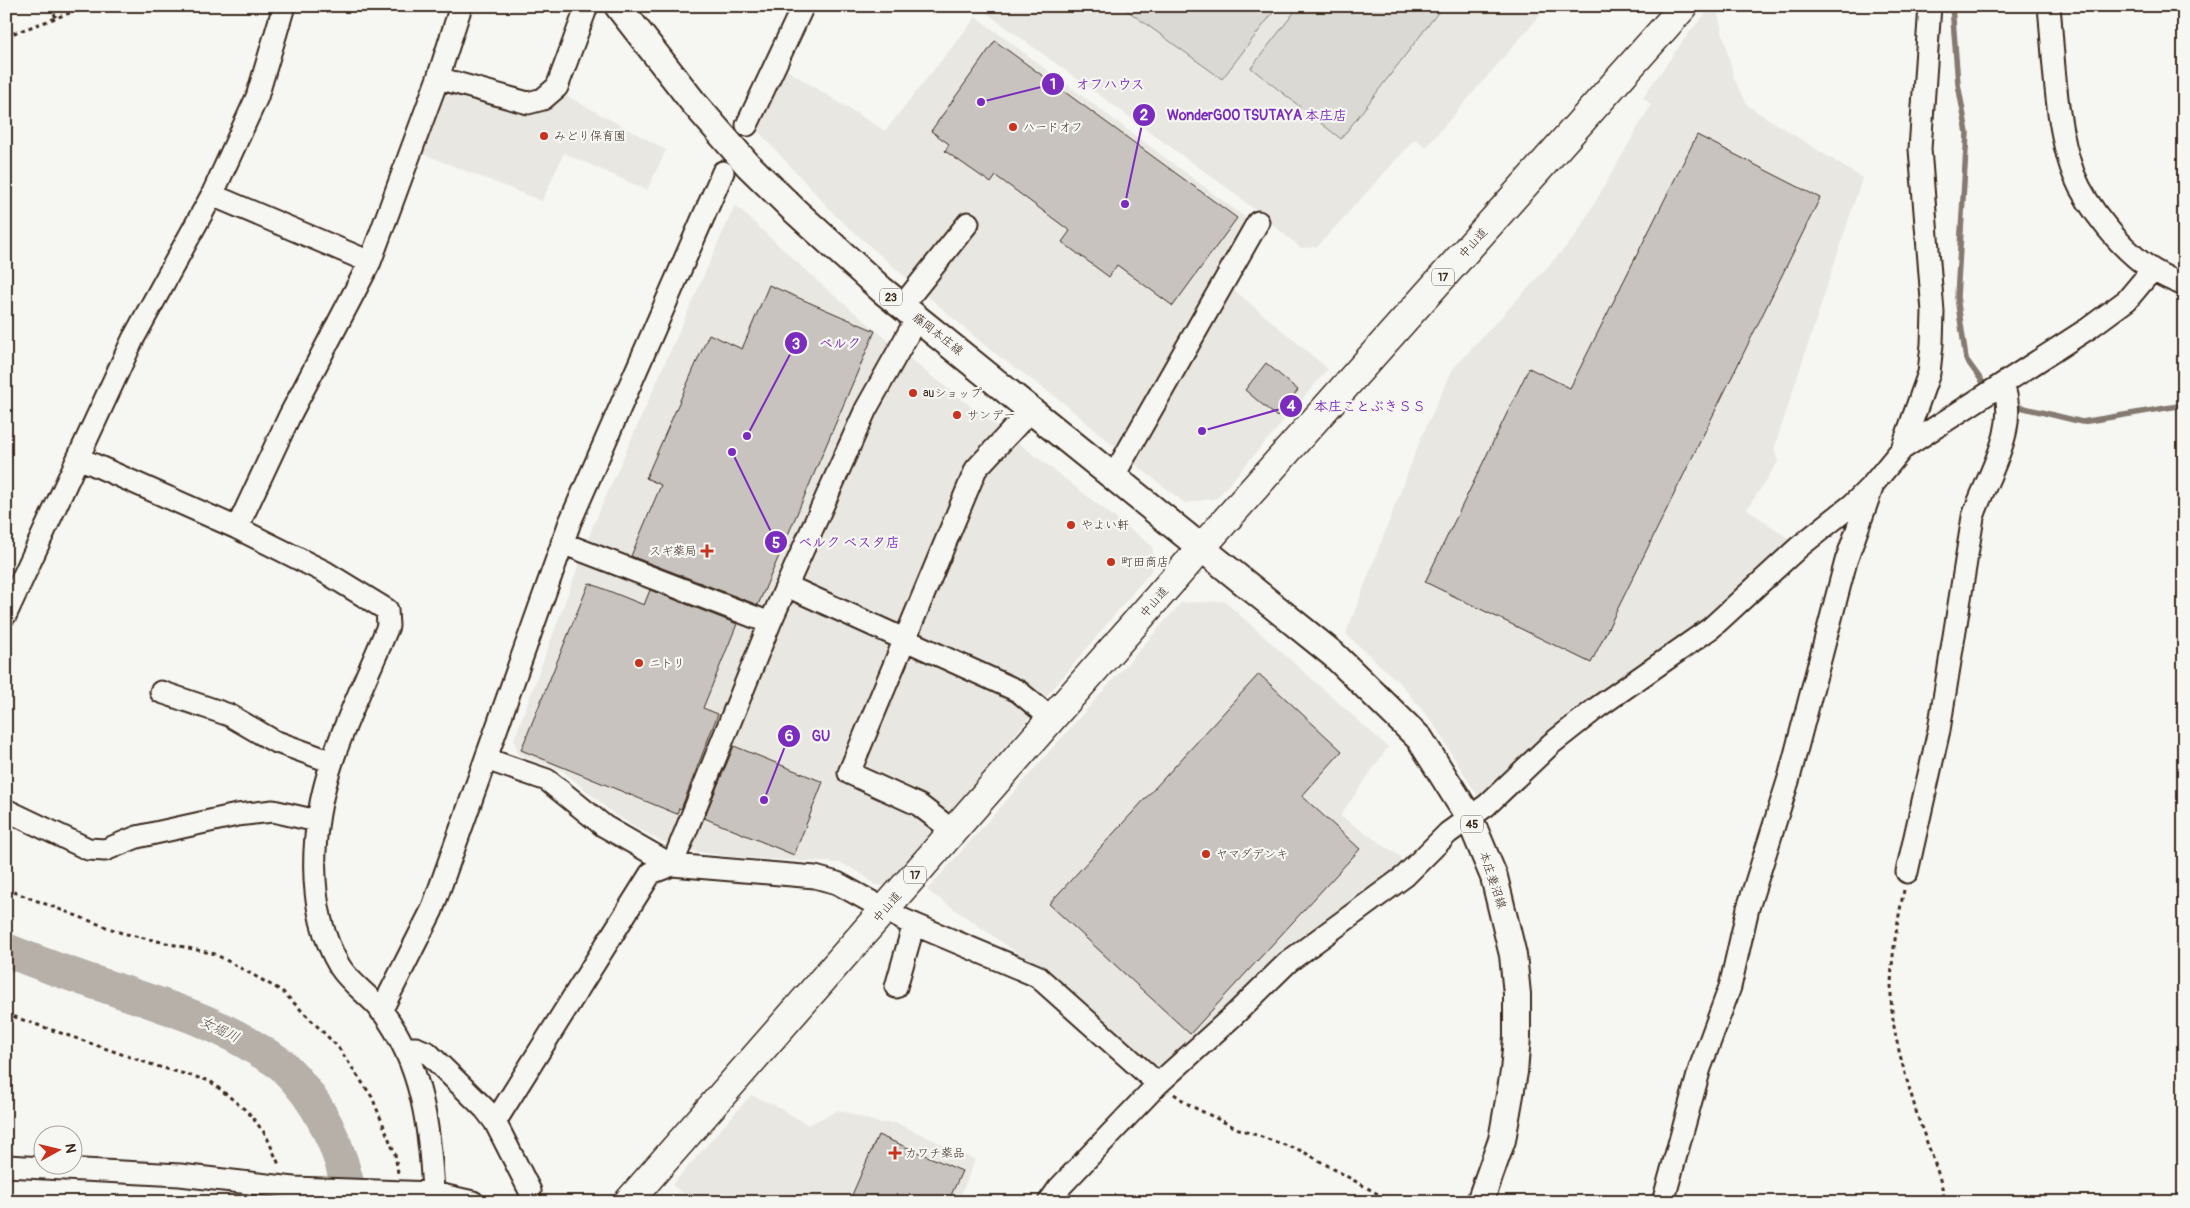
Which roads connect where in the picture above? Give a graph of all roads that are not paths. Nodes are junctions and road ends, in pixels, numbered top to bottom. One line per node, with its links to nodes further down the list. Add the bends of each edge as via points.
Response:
1 (284, 6): 12 (street, via 258,98)
2 (461, 6): 9 (street)
3 (587, 6): 9 (street, via 557,87 543,99 528,103)
4 (618, 6): 18 (main road, 藤岡本庄線 / 23, via 693,102 748,165)
5 (803, 6): 10 (street)
6 (1684, 6): 27 (highway, 中山道 / 17)
7 (1930, 6): 21 (street, via 1920,149 1933,312 1932,344 1929,373)
8 (2049, 6): 16 (street, via 2064,141 2075,175 2106,224)
9 (438, 78): 15 (street)
10 (747, 125)
11 (723, 172): 26 (street)
12 (212, 195): 15 (street); 22 (street, via 133,339)
13 (1258, 222): 23 (street)
14 (968, 223): 18 (street)
15 (370, 262): 25 (street, via 290,415)
16 (2152, 270): 17 (street); 19 (street, via 2127,300)
17 (2184, 286)
18 (910, 312): 20 (main road, 藤岡本庄線 / 23); 28 (street)
19 (1998, 398): 21 (street); 41 (street, via 2000,452 1973,517 1939,730)
20 (1030, 410): 23 (main road, 藤岡本庄線 / 23); 31 (street, via 976,468)
21 (1902, 449): 24 (street)
22 (79, 458): 25 (street); 29 (street)
23 (1113, 477): 27 (main road, 藤岡本庄線 / 23)
24 (1874, 483): 37 (street, via 1853,504 1799,546 1711,628 1598,707 1551,744 1487,806); 56 (street, via 1846,562 1789,778 1748,908 1730,986 1700,1068)
25 (237, 528): 35 (street, via 325,572 387,610 388,626)
26 (562, 543): 30 (street); 34 (street)
27 (1201, 548): 33 (highway, 中山道 / 17); 37 (main road, 本庄妻沼線 / 45, via 1334,654 1420,739)
28 (787, 586): 30 (street); 31 (street)
29 (6, 614)
30 (770, 623): 40 (street)
31 (905, 638): 33 (street, via 1018,691); 39 (street, via 849,773 918,805)
32 (161, 692): 35 (street, via 230,715 274,741)
33 (1052, 719): 39 (highway, 中山道 / 17)
34 (486, 759): 40 (street, via 547,780 604,826); 45 (street, via 432,910)
35 (332, 762): 38 (street)
36 (6, 810): 38 (street, via 88,849 105,850 137,837 237,815 273,811)
37 (1469, 817): 47 (street, via 1448,833 1418,866 1288,962); 55 (main road, 本庄妻沼線 / 45, via 1494,877 1505,916 1517,994 1518,1037 1508,1107 1502,1140)
38 (318, 821): 45 (street, via 314,874 318,909 341,968)
39 (953, 831): 42 (highway, 中山道 / 17)
40 (672, 865): 42 (street, via 815,877 837,883); 48 (street, via 651,873)
41 (1907, 872)
42 (884, 910): 43 (street); 53 (highway, 中山道 / 17)
43 (914, 924): 44 (street); 47 (street, via 1037,976)
44 (896, 987)
45 (381, 1011): 46 (street)
46 (406, 1048): 48 (street, via 428,1053); 51 (street, via 421,1094)
47 (1158, 1084): 54 (street)
48 (495, 1122): 50 (street)
49 (6, 1166): 51 (street, via 180,1175 289,1188)
50 (530, 1191)
51 (433, 1194): 52 (street)
52 (473, 1202)
53 (628, 1202)
54 (1049, 1202)
55 (1480, 1202)
56 (1663, 1202)

